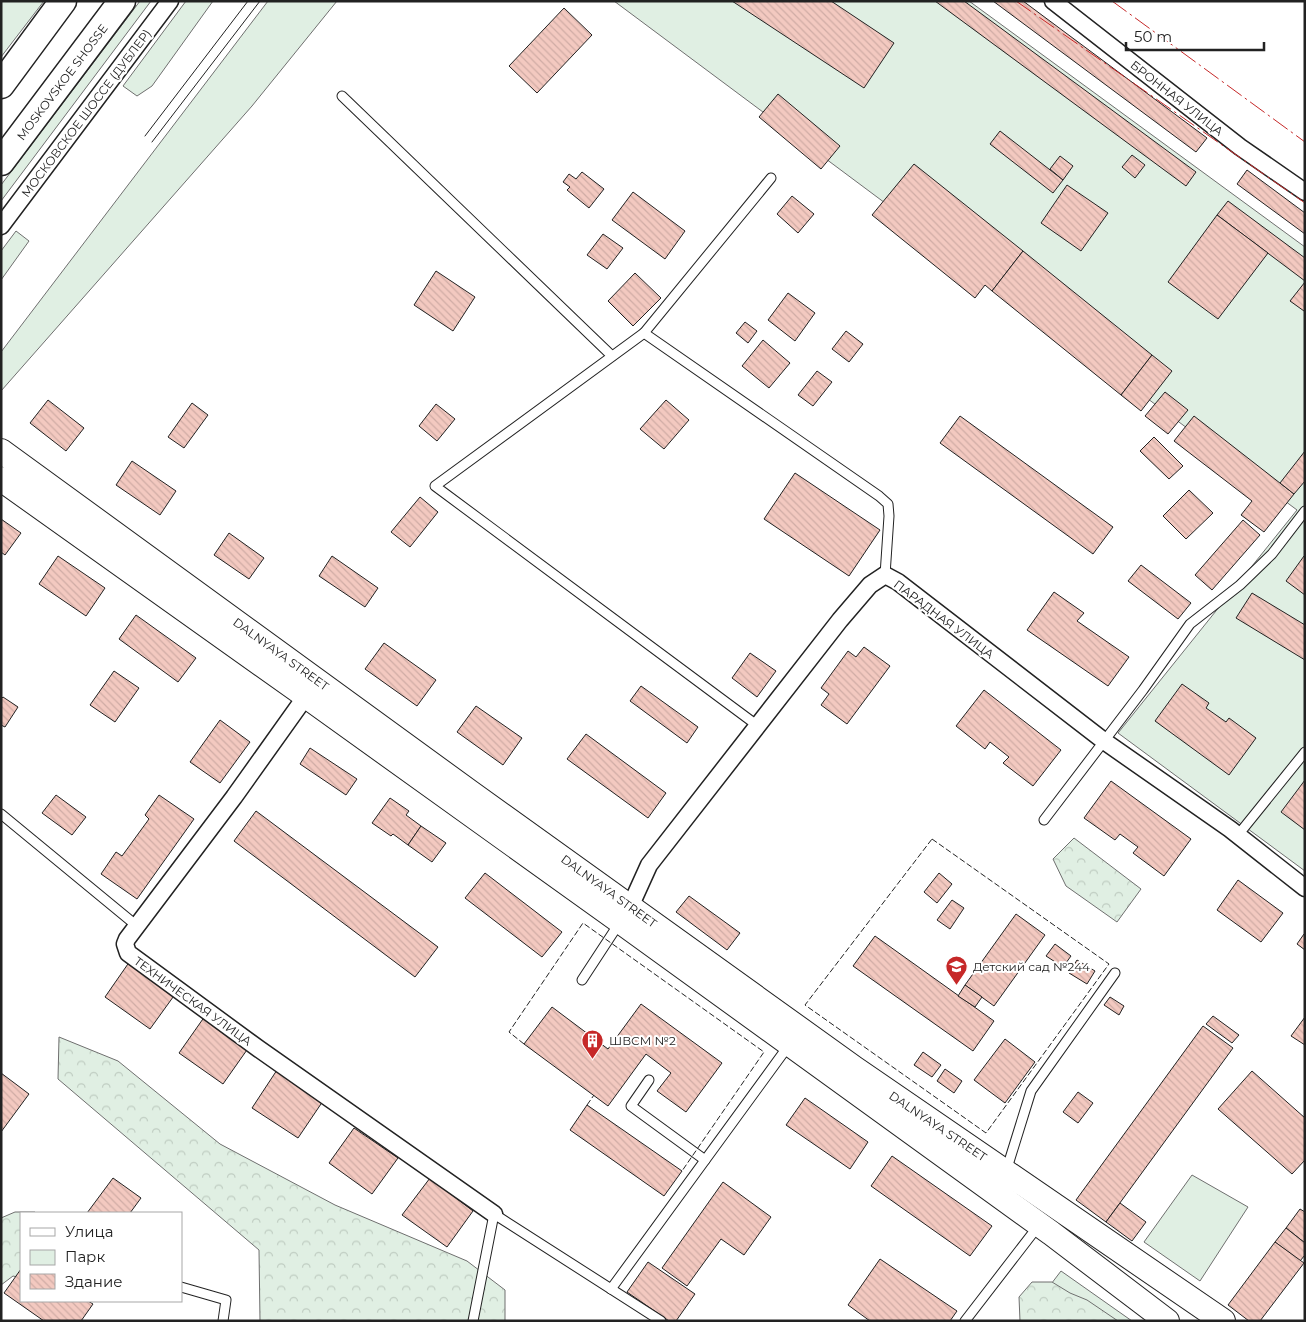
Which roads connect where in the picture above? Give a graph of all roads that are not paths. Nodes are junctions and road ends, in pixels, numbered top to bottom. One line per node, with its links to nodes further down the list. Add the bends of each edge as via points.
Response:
1 (63, 1): 5 (main road)
2 (122, 1): 7 (main road, MOSKOVSKOE SHOSSE)
3 (170, 1): 10 (street, МОСКОВСКОЕ ШОССЕ (ДУБЛЕР))
4 (1052, 1): 9 (street, БРОННАЯ УЛИЦА, via 1240,147)
5 (1, 85)
6 (342, 96): 12 (lane)
7 (1, 162)
8 (770, 178): 11 (lane)
9 (1305, 192)
10 (1, 226)
11 (644, 333): 12 (lane); 16 (lane, via 888,504)
12 (612, 356): 18 (lane, via 435,486)
13 (1, 451): 25 (main road, DALNYAYA STREET)
14 (1, 480): 17 (main road, DALNYAYA STREET)
15 (1305, 511): 19 (lane, via 1272,554 1240,585 1190,624)
16 (885, 576): 18 (street, ПАРАДНАЯ УЛИЦА, via 870,585); 19 (street, ПАРАДНАЯ УЛИЦА, via 898,582)
17 (306, 696): 25 (main road, DALNYAYA STREET); 26 (street, ТЕХНИЧЕСКАЯ УЛИЦА)
18 (758, 726): 25 (street, ПАРАДНАЯ УЛИЦА, via 649,864)
19 (1104, 741): 22 (lane); 23 (street, ПАРАДНАЯ УЛИЦА)
20 (1305, 752): 23 (lane)
21 (1, 814): 26 (lane)
22 (1044, 820)
23 (1238, 835): 24 (street, ПАРАДНАЯ УЛИЦА)
24 (1305, 888)
25 (626, 914): 28 (lane); 29 (main road, DALNYAYA STREET); 32 (main road, DALNYAYA STREET)
26 (137, 926): 33 (street, ТЕХНИЧЕСКАЯ УЛИЦА, via 125,944 128,953)
27 (1115, 973): 32 (lane, via 1031,1092)
28 (582, 980)
29 (789, 1045): 31 (lane); 34 (main road, DALNYAYA STREET)
30 (649, 1080): 31 (lane, via 631,1106)
31 (705, 1160): 36 (lane)
32 (1004, 1171): 42 (main road, DALNYAYA STREET)
33 (494, 1214): 36 (lane); 38 (lane)
34 (1040, 1225): 40 (lane); 41 (main road, DALNYAYA STREET)
35 (182, 1287): 37 (lane, via 226,1300)
36 (611, 1288): 39 (lane)
37 (223, 1321)
38 (472, 1321)
39 (661, 1321)
40 (965, 1321)
41 (1168, 1321)
42 (1223, 1321)

